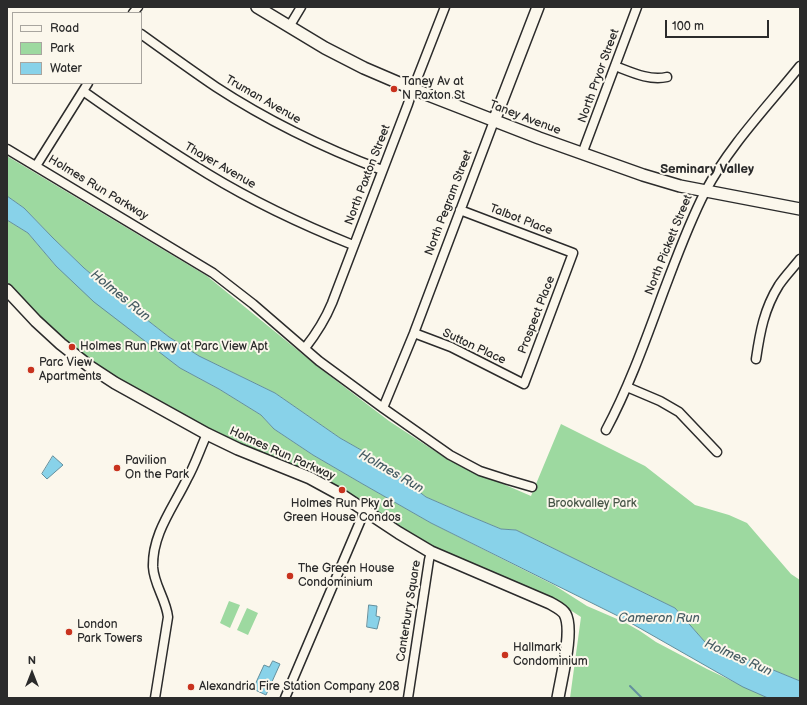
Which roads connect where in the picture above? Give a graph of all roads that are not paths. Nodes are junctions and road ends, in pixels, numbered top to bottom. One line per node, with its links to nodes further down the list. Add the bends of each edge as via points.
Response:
1 (257, 7): 6 (street, Taney Avenue)
2 (301, 7): 6 (street)
3 (445, 7): 12 (street, North Paxton Street)
4 (538, 7): 14 (street, North Pegram Street)
5 (638, 7): 8 (street, North Pryor Street)
6 (288, 27): 12 (street, Taney Avenue, via 331,52)
7 (142, 35): 18 (street, Truman Avenue, via 216,87 299,135)
8 (615, 66): 10 (street, via 647,77); 16 (street, North Pryor Street)
9 (800, 66): 19 (street, North Pickett Street, via 723,161)
10 (667, 77)
11 (88, 84): 13 (street)
12 (412, 89): 14 (street, Taney Avenue); 18 (street, North Paxton Street)
13 (84, 91): 17 (street); 22 (street, Thayer Avenue, via 226,185 289,217)
14 (494, 121): 16 (street, Taney Avenue); 21 (street, North Pegram Street)
15 (7, 149): 17 (street, Holmes Run Parkway)
16 (582, 154): 19 (street, Taney Avenue, via 643,176)
17 (36, 166): 27 (street, Holmes Run Parkway, via 213,274)
18 (382, 170): 22 (street, North Paxton Street)
19 (706, 191): 20 (street, Taney Avenue); 30 (street, North Pickett Street)
20 (800, 209)
21 (460, 210): 23 (street, Talbot Place); 26 (street, North Pegram Street)
22 (353, 245): 27 (street, North Paxton Street, via 324,321)
23 (573, 254): 29 (street, Prospect Place)
24 (800, 259): 28 (street, via 779,284 765,313)
25 (7, 290): 33 (street, Holmes Run Parkway, via 36,321 89,366)
26 (414, 333): 29 (street, Sutton Place); 31 (street, North Pegram Street)
27 (305, 348): 31 (street, Holmes Run Parkway)
28 (756, 359)
29 (524, 384)
30 (627, 387): 32 (street, North Pickett Street); 34 (street, via 673,408)
31 (383, 408): 35 (street, Holmes Run Parkway, via 465,464)
32 (606, 430)
33 (207, 434): 36 (street, Holmes Run Parkway, via 310,478); 38 (street, via 154,547 154,578 168,617)
34 (717, 452)
35 (532, 487)
36 (365, 510): 37 (street, Holmes Run Parkway); 39 (street)
37 (431, 552): 40 (street, Canterbury Square); 41 (street, Holmes Run Parkway, via 550,603 565,613 568,632)
38 (155, 698)
39 (285, 698)
40 (408, 698)
41 (558, 698)

